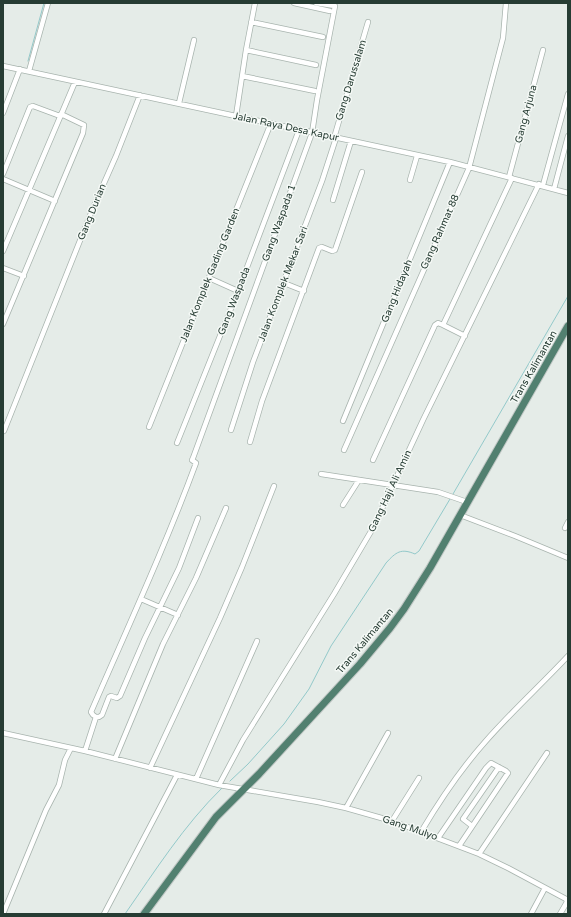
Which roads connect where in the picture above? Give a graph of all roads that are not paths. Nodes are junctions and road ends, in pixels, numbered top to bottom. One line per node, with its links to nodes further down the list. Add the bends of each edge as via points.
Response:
1 (48, 3): 16 (street)
2 (255, 3): 7 (street)
3 (294, 3): 6 (street)
4 (316, 3): 28 (street, Gang Waspada 1, via 335,6)
5 (506, 3): 34 (street, Gang Rahmat 88, via 498,57)
6 (330, 11)
7 (251, 22): 9 (street); 11 (street)
8 (368, 22): 30 (street, Gang Darussalam)
9 (322, 37)
10 (194, 40): 22 (street)
11 (246, 50): 13 (street); 17 (street)
12 (543, 50): 37 (street, Gang Arjuna)
13 (316, 65)
14 (3, 66): 15 (street, Jalan Raya Desa Kapur)
15 (20, 69): 16 (street, Jalan Raya Desa Kapur); 23 (street)
16 (29, 71): 18 (street, Jalan Raya Desa Kapur)
17 (242, 76): 19 (street); 25 (street)
18 (75, 82): 21 (street, Jalan Raya Desa Kapur); 24 (street)
19 (315, 91)
20 (568, 94): 40 (street, Gang Haji Ali Amin)
21 (140, 95): 22 (street, Jalan Raya Desa Kapur); 59 (street, Gang Durian)
22 (179, 103): 25 (street, Jalan Raya Desa Kapur)
23 (3, 112)
24 (60, 115): 36 (street, via 30,107); 42 (street); 45 (street, via 85,127)
25 (236, 116): 26 (street, Jalan Raya Desa Kapur)
26 (271, 123): 27 (street, Jalan Raya Desa Kapur); 49 (street, Jalan Komplek Gading Garden)
27 (298, 130): 28 (street, Jalan Raya Desa Kapur); 51 (street, Gang Waspada)
28 (312, 133): 30 (street, Jalan Raya Desa Kapur); 77 (street, Gang Waspada 1, via 192,460 196,462 192,475)
29 (568, 136): 41 (street)
30 (335, 138): 31 (street, Jalan Raya Desa Kapur); 50 (street, Jalan Komplek Mekar Sari, via 322,182)
31 (352, 141): 32 (street, Jalan Raya Desa Kapur); 44 (street)
32 (417, 156): 33 (street, Jalan Raya Desa Kapur); 39 (street)
33 (450, 162): 34 (street, Jalan Raya Desa Kapur); 57 (street, Gang Hidayah)
34 (469, 168): 37 (street, Jalan Raya Desa Kapur); 63 (street, Gang Rahmat 88)
35 (362, 172): 52 (street, via 334,250 319,248)
36 (3, 174)
37 (510, 178): 40 (street, Jalan Raya Desa Kapur); 54 (street, Gang Arjuna)
38 (3, 179): 42 (street)
39 (410, 180)
40 (541, 185): 41 (street, Jalan Raya Desa Kapur); 56 (street, Gang Haji Ali Amin)
41 (554, 189): 43 (street, Jalan Raya Desa Kapur)
42 (29, 190): 45 (street); 46 (street)
43 (568, 193)
44 (333, 200)
45 (55, 202): 48 (street)
46 (3, 250)
47 (3, 268): 48 (street)
48 (24, 276): 53 (street)
49 (209, 278): 51 (street); 58 (street, Jalan Komplek Gading Garden)
50 (284, 283): 52 (street); 60 (street, Jalan Komplek Mekar Sari, via 253,362)
51 (238, 291): 62 (street, Gang Waspada)
52 (304, 291): 61 (street, via 262,402)
53 (3, 324)
54 (443, 325): 56 (street); 64 (street, via 435,325)
55 (568, 326): 69 (highway, Trans Kalimantan)
56 (465, 336): 67 (street, Gang Haji Ali Amin)
57 (344, 421)
58 (149, 427)
59 (3, 430)
60 (231, 430)
61 (250, 442)
62 (177, 443)
63 (344, 450)
64 (373, 460)
65 (321, 474): 66 (street)
66 (359, 480): 67 (street); 70 (street)
67 (394, 485): 69 (street, via 438,492); 94 (street, Gang Haji Ali Amin, via 364,545 243,740)
68 (274, 486): 90 (street, via 226,603)
69 (467, 502): 72 (highway, Trans Kalimantan)
70 (343, 505)
71 (226, 508): 79 (street)
72 (460, 515): 76 (street); 95 (highway, Trans Kalimantan, via 418,587 382,639)
73 (198, 518): 78 (street, via 179,568)
74 (568, 522): 75 (street)
75 (565, 528)
76 (568, 558)
77 (141, 599): 78 (street); 82 (street, via 91,712)
78 (159, 607): 79 (street); 82 (street, via 120,696 109,697 102,715)
79 (178, 615): 88 (street, via 163,644)
80 (257, 641): 93 (street)
81 (568, 656): 99 (street, via 485,742 442,797)
82 (96, 717): 86 (street)
83 (3, 733): 85 (street, Gang Mulyo)
84 (388, 733): 96 (street)
85 (71, 748): 86 (street, Gang Mulyo); 104 (street, via 65,760 59,785)
86 (85, 751): 88 (street, Gang Mulyo)
87 (547, 752): 102 (street)
88 (115, 759): 90 (street, Gang Mulyo)
89 (499, 767): 98 (street, via 463,819); 98 (street, via 508,773); 100 (street, via 490,763)
90 (150, 768): 91 (street, Gang Mulyo)
91 (177, 775): 93 (street, Gang Mulyo); 105 (street)
92 (419, 778): 97 (street)
93 (196, 779): 94 (street, Gang Mulyo)
94 (220, 785): 95 (street, Gang Mulyo)
95 (243, 790): 96 (street, Gang Mulyo); 106 (highway, Trans Kalimantan, via 212,823)
96 (346, 808): 97 (street, Gang Mulyo)
97 (392, 821): 99 (street, Gang Mulyo)
98 (472, 826): 101 (street)
99 (421, 832): 100 (street, Gang Mulyo)
100 (438, 838): 101 (street, Gang Mulyo)
101 (458, 846): 102 (street, Gang Mulyo)
102 (479, 854): 103 (street, Gang Mulyo)
103 (545, 888): 107 (street); 108 (street, Gang Mulyo, via 566,899 567,902)
104 (3, 914)
105 (104, 914)
106 (144, 914)
107 (531, 914)
108 (560, 914)

